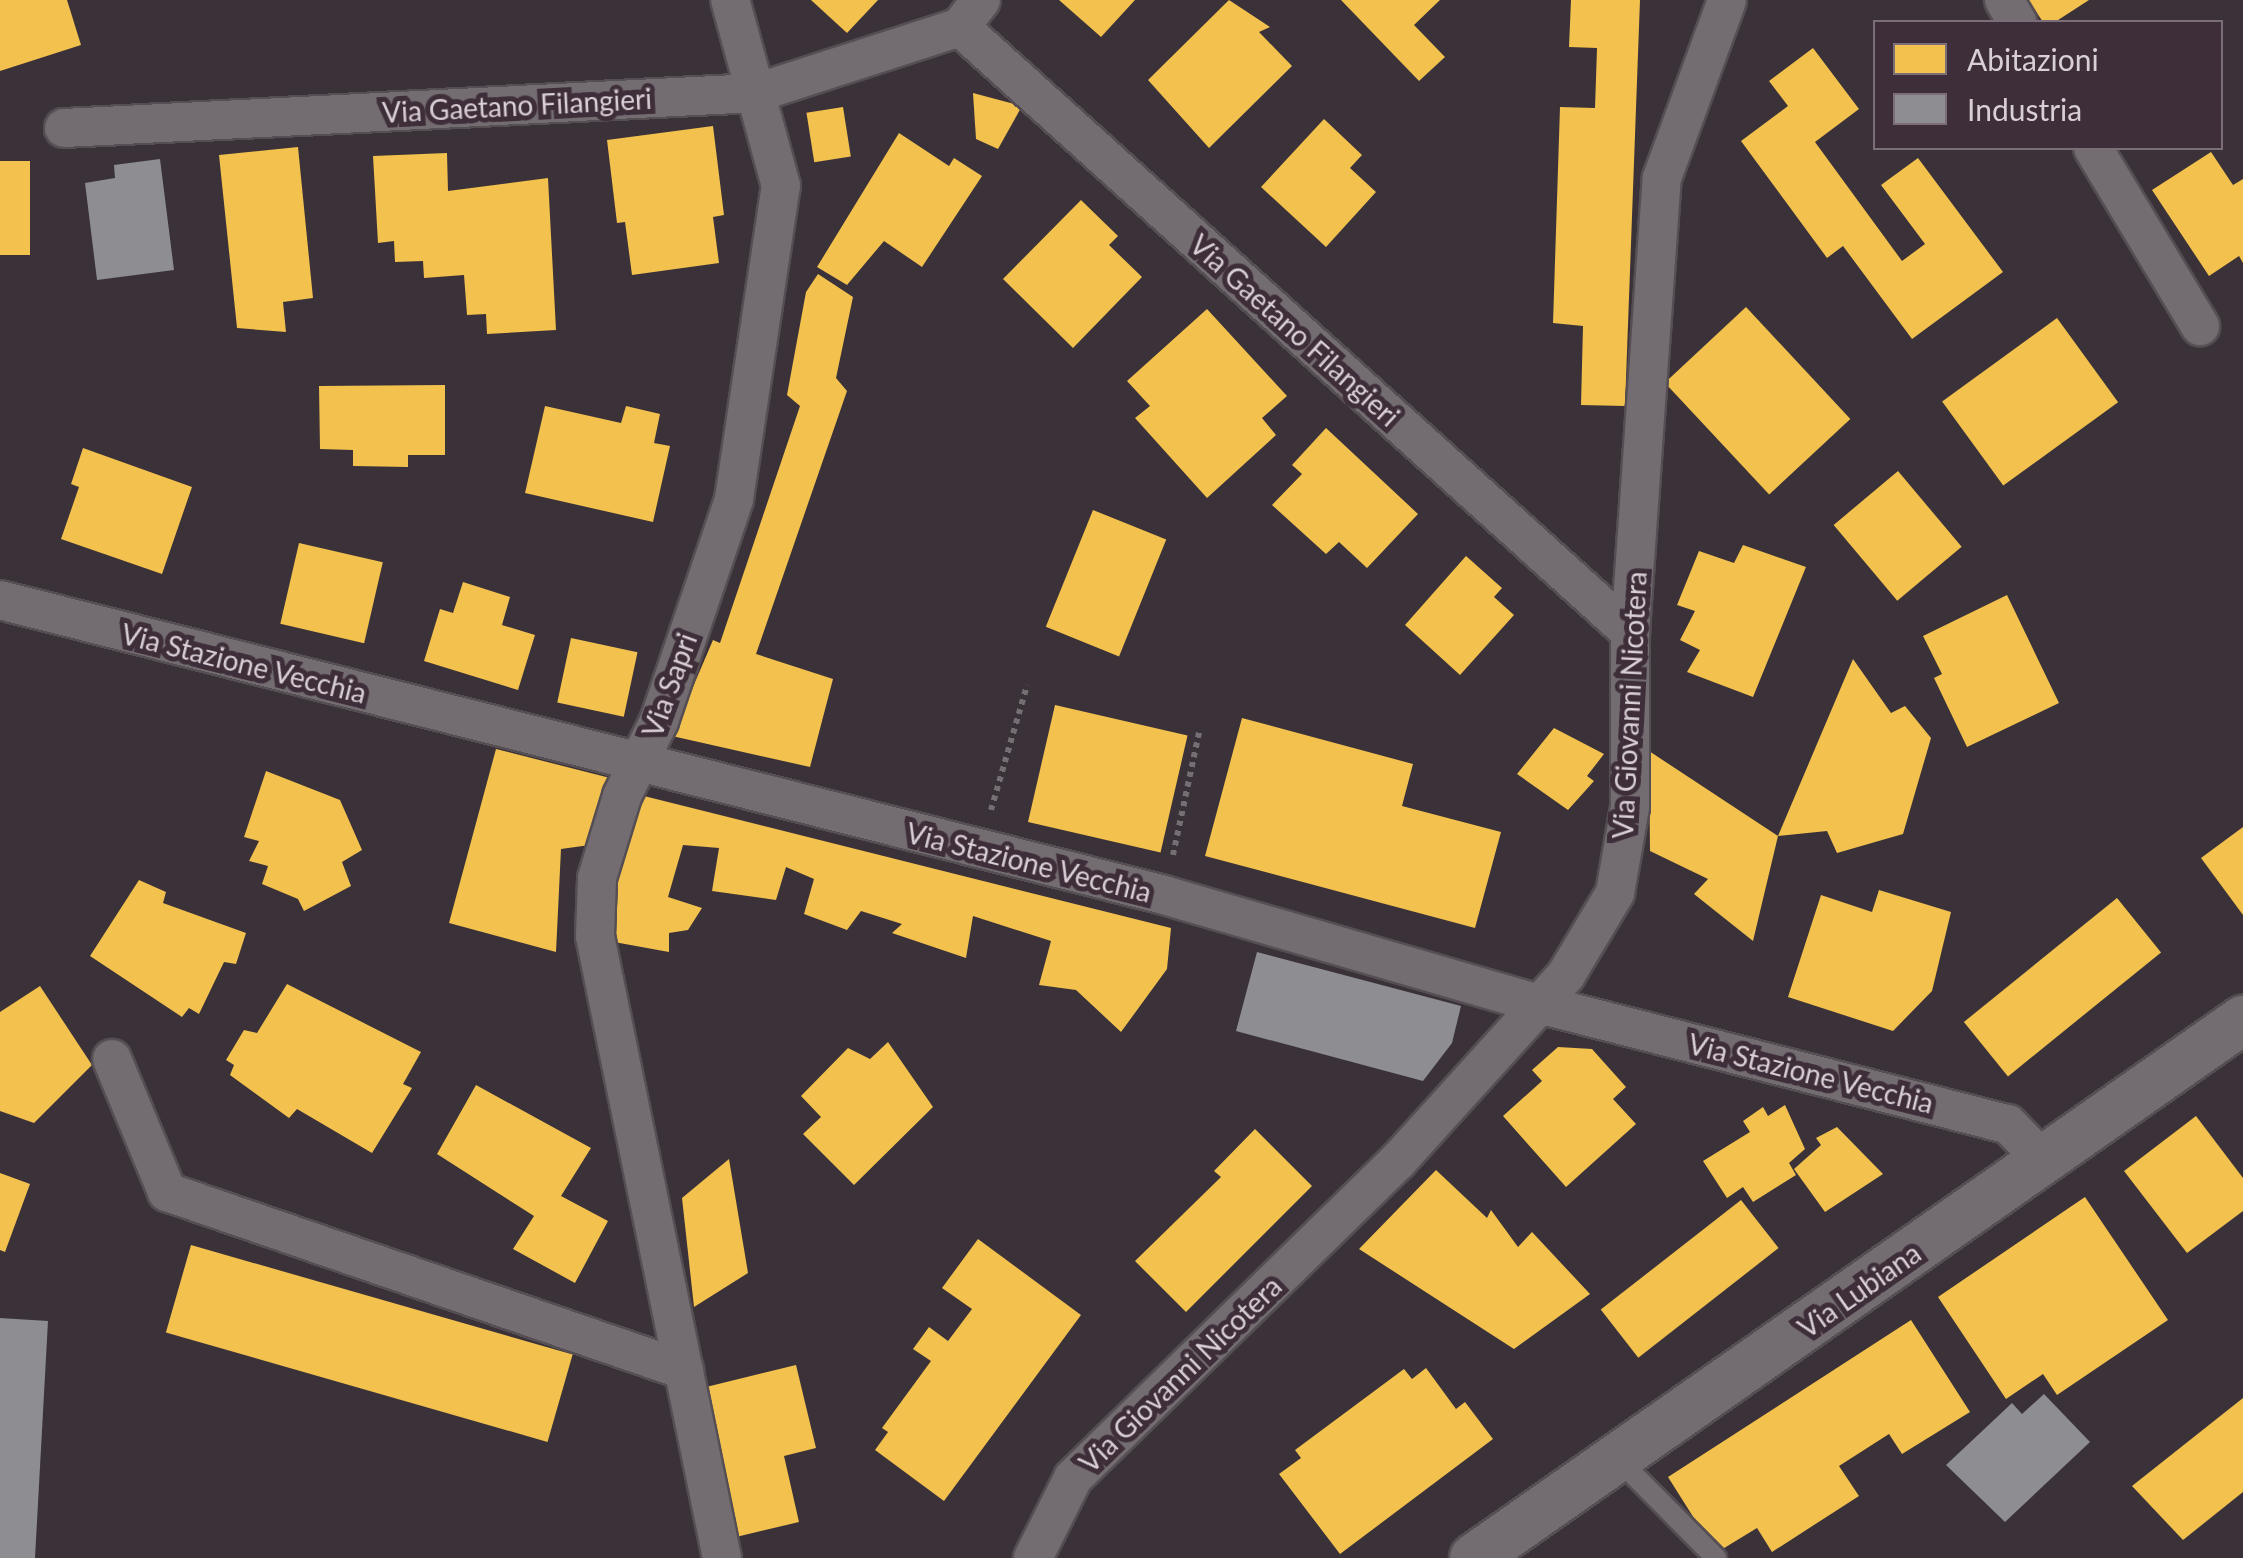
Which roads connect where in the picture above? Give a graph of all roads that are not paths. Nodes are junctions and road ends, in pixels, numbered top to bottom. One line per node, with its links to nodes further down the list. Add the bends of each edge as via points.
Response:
1 (730, 0): 4 (street, Via Sapri)
2 (1726, 1): 9 (street, Via Giovanni Nicotera, via 1662,178)
3 (970, 14): 4 (street, Via Gaetano Filangieri); 9 (street, Via Gaetano Filangieri)
4 (756, 93): 5 (street, Via Gaetano Filangieri); 10 (street, Via Sapri, via 781,186 734,499)
5 (64, 128)
6 (2094, 150): 7 (street)
7 (2200, 326)
8 (0, 600): 10 (street, Via Stazione Vecchia)
9 (1630, 632): 11 (street, Via Giovanni Nicotera, via 1630,807 1615,893 1566,976)
10 (638, 764): 11 (street, Via Stazione Vecchia, via 1164,895); 15 (street, Via Sapri, via 597,878 595,936)
11 (1539, 1004): 14 (street, Via Stazione Vecchia, via 2008,1124); 18 (street, Via Giovanni Nicotera, via 1398,1161 1073,1478)
12 (2243, 1020): 14 (street, Via Lubiana)
13 (112, 1059): 15 (street, via 167,1192)
14 (2041, 1158): 16 (street, Via Lubiana)
15 (684, 1370): 17 (street, Via Sapri)
16 (1617, 1458): 19 (street, Via Lubiana); 20 (lane)
17 (722, 1558)
18 (1033, 1558)
19 (1474, 1558)
20 (1716, 1558)

